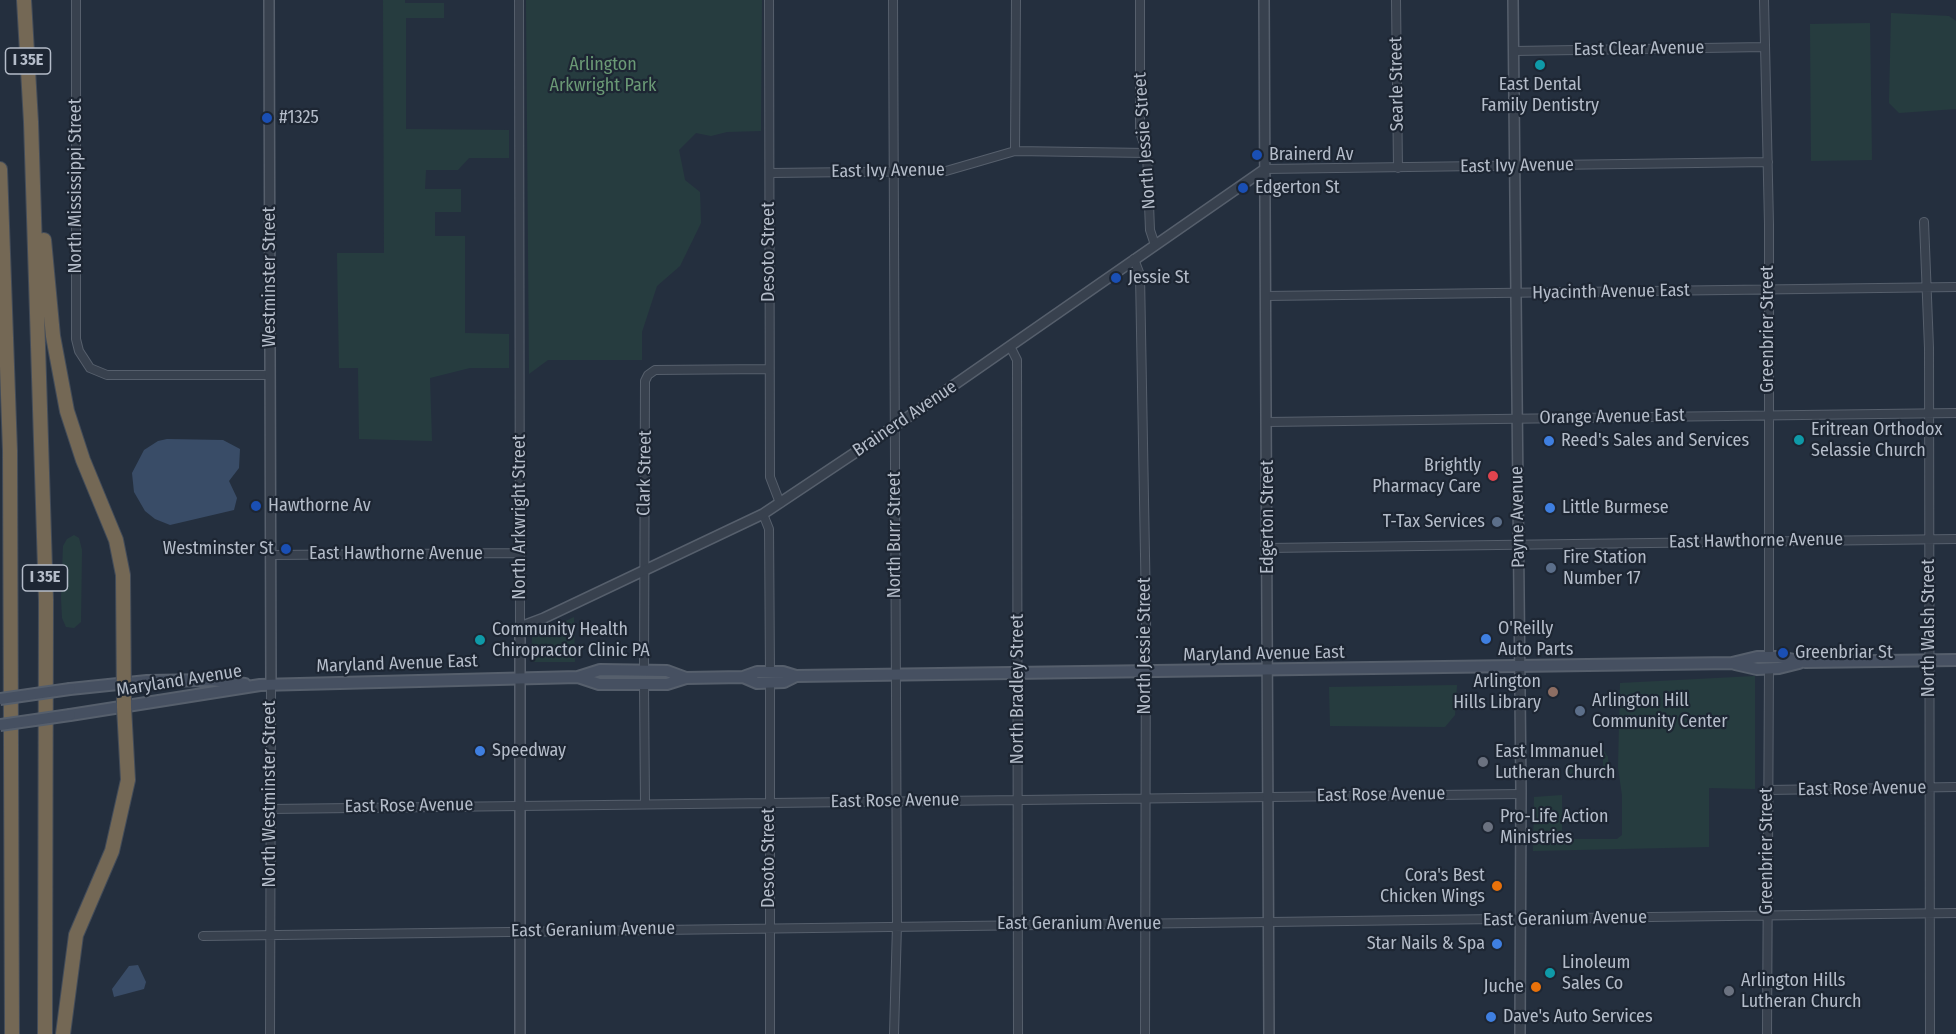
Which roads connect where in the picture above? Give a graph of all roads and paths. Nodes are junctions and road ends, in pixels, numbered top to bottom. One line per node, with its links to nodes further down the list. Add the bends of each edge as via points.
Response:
1 (24, 0): 15 (highway, I 35E)
2 (76, 0): 35 (street, North Mississippi Street, via 76,339 80,351 90,368 100,374)
3 (269, 0): 35 (street, Westminster Street)
4 (519, 0): 49 (street, North Arkwright Street)
5 (769, 0): 24 (street, Desoto Street)
6 (894, 0): 23 (street, North Burr Street)
7 (1016, 0): 16 (street)
8 (1140, 0): 17 (street, North Jessie Street, via 1140,132)
9 (1264, 0): 22 (street, Edgerton Street)
10 (1396, 0): 20 (street, Searle Street)
11 (1513, 0): 14 (street, Payne Avenue)
12 (1764, 0): 13 (street, Greenbrier Street)
13 (1765, 47): 14 (street, East Clear Avenue); 18 (street, Greenbrier Street)
14 (1514, 51): 19 (street, Payne Avenue)
15 (31, 122): 66 (highway, via 61,383 75,439 121,559); 98 (highway, I 35E, via 45,588)
16 (1015, 152): 17 (street, East Ivy Avenue); 23 (street, East Ivy Avenue, via 946,171)
17 (1147, 153): 26 (street, North Jessie Street, via 1150,230)
18 (1768, 162): 19 (street, East Ivy Avenue); 30 (street, Greenbrier Street)
19 (1515, 166): 20 (street, East Ivy Avenue); 31 (street, Payne Avenue)
20 (1398, 168): 22 (street, East Ivy Avenue)
21 (0, 169): 97 (highway, I 35E, via 10,451)
22 (1266, 169): 26 (street, Brainerd Avenue); 32 (street, Edgerton Street)
23 (892, 171): 24 (street, East Ivy Avenue); 41 (street, North Burr Street)
24 (770, 173): 34 (street, Desoto Street)
25 (1924, 222): 29 (street, North Walsh Street)
26 (1155, 245): 27 (street, Brainerd Avenue)
27 (1134, 259): 33 (street, Brainerd Avenue); 59 (street, North Jessie Street, via 1140,275)
28 (1956, 287): 29 (street, Hyacinth Avenue East)
29 (1927, 288): 30 (street, Hyacinth Avenue East); 36 (street, North Walsh Street)
30 (1769, 289): 31 (street, Hyacinth Avenue East); 38 (street, Greenbrier Street)
31 (1516, 293): 32 (street, Hyacinth Avenue East); 39 (street, Payne Avenue)
32 (1266, 296): 40 (street, Edgerton Street)
33 (1010, 346): 41 (street, Brainerd Avenue); 60 (street, North Bradley Street, via 1017,360)
34 (769, 369): 42 (street, Desoto Street, via 770,477); 51 (street, Clark Street, via 655,370 648,375)
35 (270, 375): 50 (street, Westminster Street)
36 (1928, 413): 37 (street, Orange Avenue East); 38 (street, Orange Avenue East); 44 (street, North Walsh Street)
37 (1956, 413)
38 (1768, 415): 39 (street, Orange Avenue East); 46 (street, Greenbrier Street)
39 (1517, 419): 40 (street, Orange Avenue East); 47 (street, Payne Avenue)
40 (1267, 422): 48 (street, Edgerton Street)
41 (895, 426): 42 (street, Brainerd Avenue); 61 (street, North Burr Street)
42 (780, 503): 43 (street, Brainerd Avenue)
43 (763, 514): 51 (street, Brainerd Avenue); 63 (street, Desoto Street, via 769,529)
44 (1929, 539): 45 (street, East Hawthorne Avenue); 46 (street, East Hawthorne Avenue); 53 (street, North Walsh Street)
45 (1956, 539)
46 (1768, 541): 47 (street, East Hawthorne Avenue); 55 (street, Greenbrier Street)
47 (1519, 545): 48 (street, East Hawthorne Avenue); 56 (street, Payne Avenue)
48 (1268, 548): 58 (street, Edgerton Street)
49 (521, 553): 50 (street, East Hawthorne Avenue); 52 (street, North Arkwright Street)
50 (272, 555): 67 (street, North Westminster Street)
51 (643, 572): 52 (street, Brainerd Avenue); 57 (street, Clark Street)
52 (520, 627): 64 (street, North Arkwright Street)
53 (1929, 660): 54 (main road, Maryland Avenue East); 55 (main road, Maryland Avenue East); 73 (street, North Walsh Street)
54 (1956, 660)
55 (1769, 663): 56 (main road, Maryland Avenue East); 75 (street, Greenbrier Street)
56 (1519, 667): 58 (main road, Maryland Avenue East); 76 (street, Payne Avenue)
57 (644, 671): 62 (main road, Maryland Avenue East, via 600,670); 65 (main road, Maryland Avenue East, via 667,671)
58 (1269, 671): 59 (main road, Maryland Avenue East); 77 (street, Edgerton Street)
59 (1146, 672): 60 (main road, Maryland Avenue East); 78 (street, North Jessie Street)
60 (1018, 673): 61 (main road, Maryland Avenue East); 79 (street, North Bradley Street)
61 (894, 675): 63 (main road, Maryland Avenue East, via 796,676 784,682); 80 (street, North Burr Street)
62 (578, 677): 64 (main road, Maryland Avenue East); 68 (main road, Maryland Avenue East, via 598,684)
63 (770, 677): 65 (main road, Maryland Avenue East, via 756,682 743,677); 81 (street, Desoto Street)
64 (520, 678): 67 (main road, Maryland Avenue East); 83 (street, North Arkwright Street)
65 (686, 678): 68 (main road, Maryland Avenue East, via 667,684)
66 (123, 682): 69 (main road, Maryland Avenue, via 211,680); 70 (main road, Maryland Avenue, bridge); 71 (highway)
67 (271, 684): 69 (main road, Maryland Avenue East); 84 (street, North Westminster Street)
68 (644, 684): 82 (street)
69 (254, 686): 71 (main road, Maryland Avenue)
70 (0, 699)
71 (124, 707): 72 (main road, Maryland Avenue, bridge); 99 (highway, via 128,780 124,803 112,851 76,935)
72 (0, 725)
73 (1929, 788): 74 (street, East Rose Avenue); 75 (street, East Rose Avenue); 85 (street, North Walsh Street)
74 (1956, 788)
75 (1768, 790): 87 (street, Greenbrier Street)
76 (1521, 794): 77 (street, East Rose Avenue); 88 (street, Payne Avenue)
77 (1269, 797): 78 (street, East Rose Avenue); 90 (street, Edgerton Street)
78 (1144, 798): 79 (street, East Rose Avenue); 89 (street, North Jessie Street)
79 (1019, 800): 80 (street, East Rose Avenue); 91 (street, North Bradley Street)
80 (895, 801): 81 (street, East Rose Avenue); 92 (street, North Burr Street)
81 (770, 803): 82 (street, East Rose Avenue); 93 (street, Desoto Street)
82 (645, 804): 83 (street, East Rose Avenue)
83 (519, 805): 84 (street, East Rose Avenue); 94 (street, North Arkwright Street)
84 (270, 808): 95 (street, North Westminster Street)
85 (1929, 914): 86 (street, East Geranium Avenue); 87 (street, East Geranium Avenue); 109 (street, North Walsh Street)
86 (1956, 914)
87 (1767, 916): 88 (street, East Geranium Avenue); 108 (street, Greenbrier Street)
88 (1519, 919): 90 (street, East Geranium Avenue); 107 (street, Payne Avenue)
89 (1144, 923): 90 (street, East Geranium Avenue); 91 (street, East Geranium Avenue); 105 (street, North Jessie Street)
90 (1270, 923): 106 (street, Edgerton Street)
91 (1020, 924): 92 (street, East Geranium Avenue); 104 (street, North Bradley Street)
92 (897, 925): 93 (street, East Geranium Avenue); 103 (street, North Burr Street)
93 (769, 928): 94 (street, East Geranium Avenue); 102 (street, Desoto Street)
94 (520, 930): 95 (street, East Geranium Avenue); 101 (street, North Arkwright Street)
95 (270, 935): 96 (street, East Geranium Avenue); 100 (street, North Westminster Street)
96 (202, 936)
97 (12, 1034)
98 (45, 1034)
99 (63, 1034)
100 (270, 1034)
101 (520, 1034)
102 (770, 1034)
103 (894, 1034)
104 (1018, 1034)
105 (1145, 1034)
106 (1269, 1034)
107 (1520, 1034)
108 (1767, 1034)
109 (1930, 1034)

